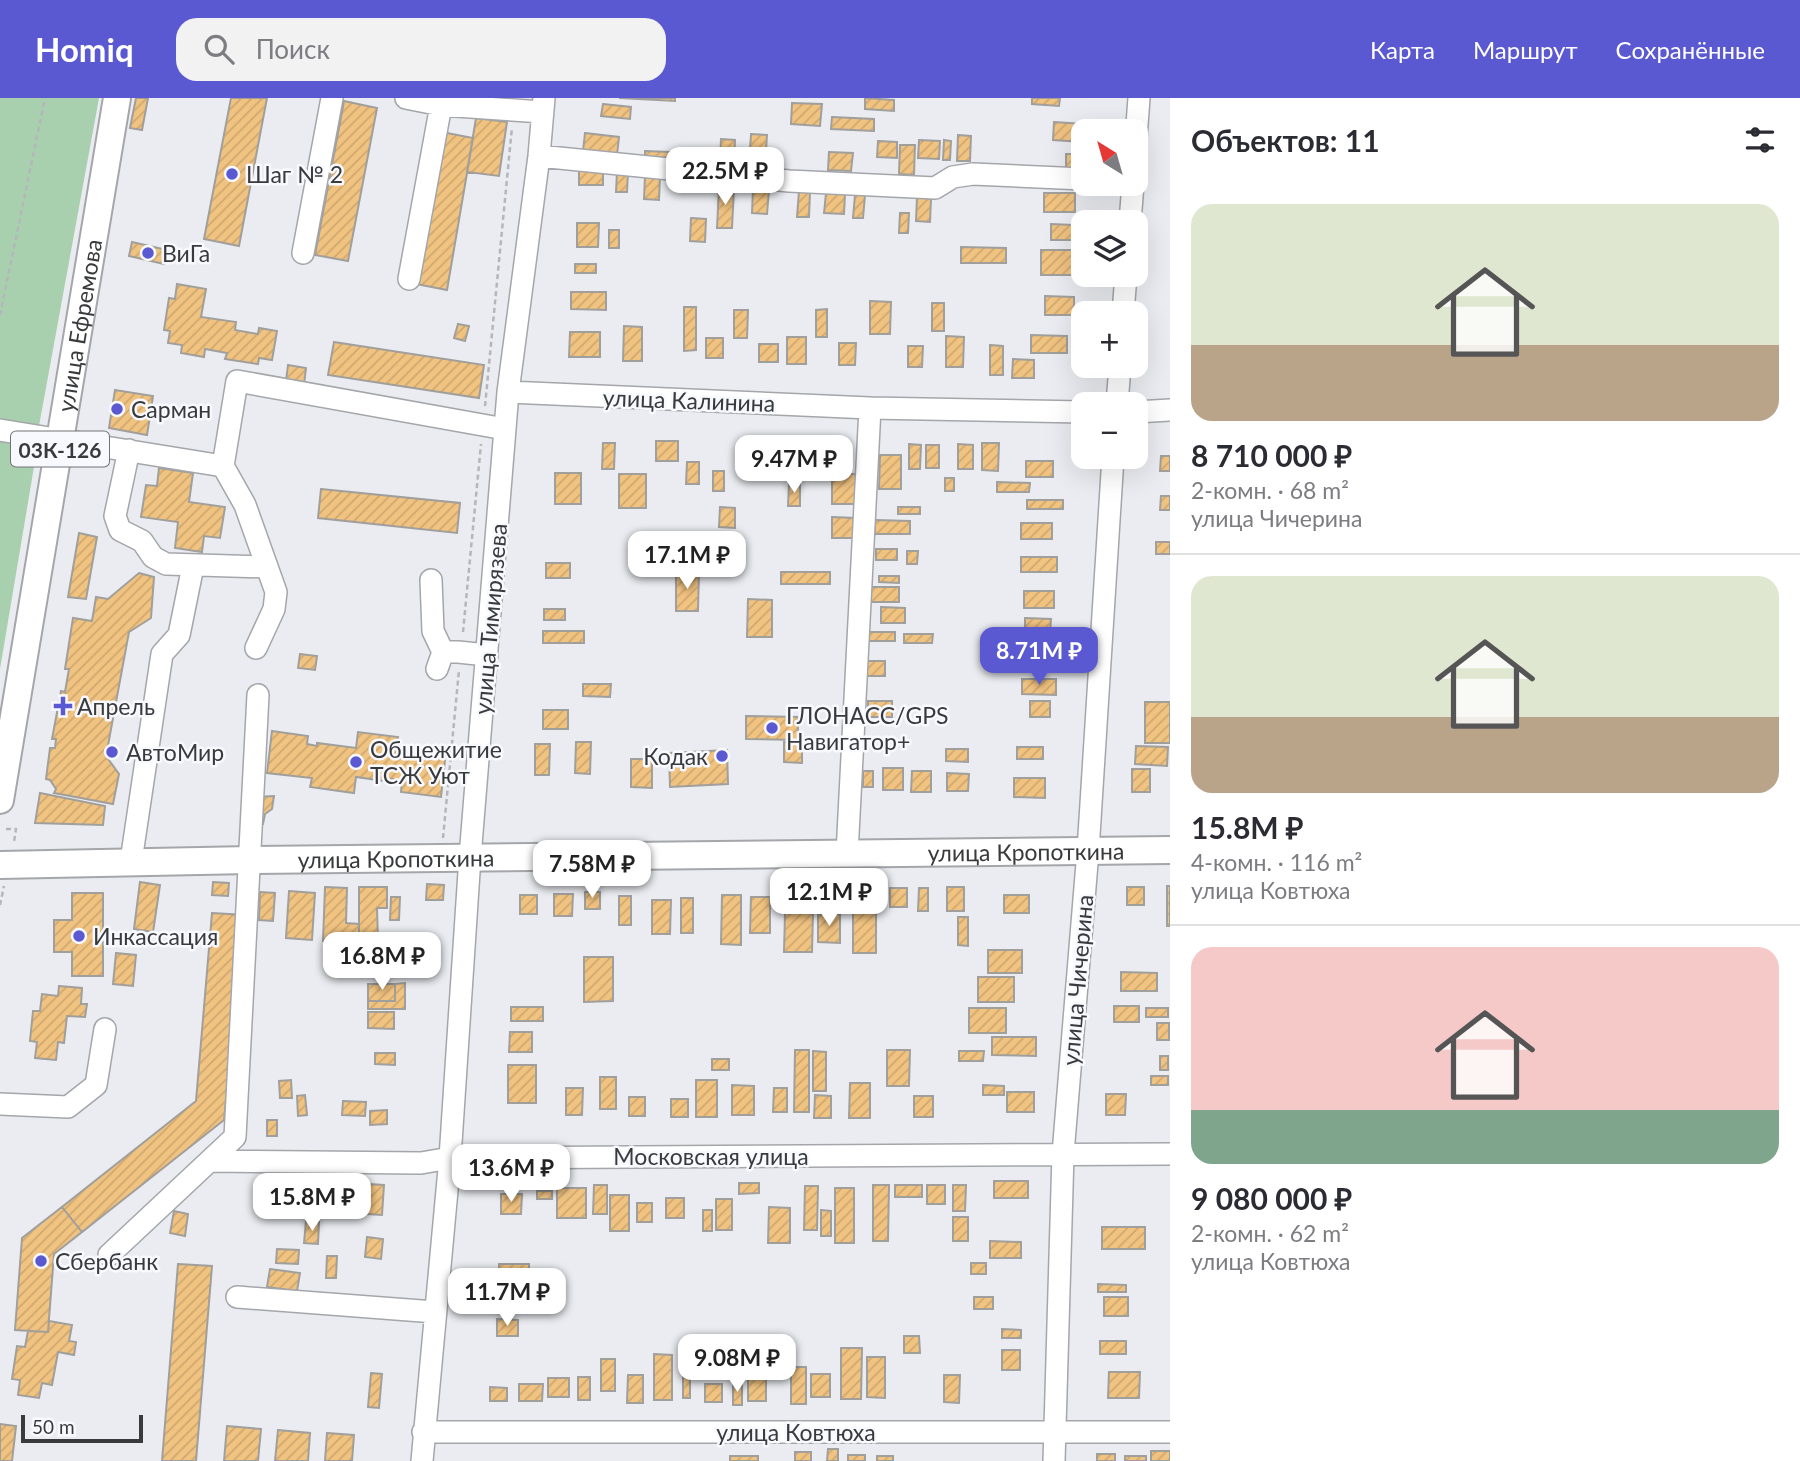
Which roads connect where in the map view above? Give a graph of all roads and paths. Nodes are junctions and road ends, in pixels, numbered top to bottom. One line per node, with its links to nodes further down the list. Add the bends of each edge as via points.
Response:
1 (45, 98): 14 (path)
2 (117, 98): 23 (main road, улица Ефремова / 03К-126)
3 (332, 98): 12 (street)
4 (406, 98): 6 (street)
5 (1139, 98): 9 (street)
6 (441, 105): 8 (street); 13 (street)
7 (543, 105): 8 (street); 10 (street, улица Тимирязева)
8 (514, 110): 20 (path)
9 (1137, 119)
10 (538, 156): 11 (street, via 789,181 935,188 953,177 973,174); 15 (street, улица Тимирязева)
11 (1071, 178)
12 (303, 253)
13 (409, 279)
14 (0, 315)
15 (508, 393): 16 (street, улица Калинина); 21 (street, улица Тимирязева)
16 (870, 408): 19 (street, улица Калинина); 39 (street)
17 (1170, 410): 18 (street)
18 (1148, 411)
19 (1071, 412)
20 (483, 425): 21 (street); 25 (street, via 237,382); 30 (path)
21 (506, 429): 32 (street, улица Тимирязева)
22 (0, 430): 23 (street)
23 (62, 438): 24 (street); 35 (main road, улица Ефремова / 03К-126)
24 (129, 450): 25 (street); 27 (street, via 115,516 120,530 142,541 153,557 166,564)
25 (223, 466): 28 (street, via 245,505)
26 (1112, 469): 38 (street, улица Чичерина)
27 (192, 566): 28 (street); 43 (street, via 179,635 162,654)
28 (267, 566): 31 (street, via 276,592 274,609)
29 (431, 580): 32 (street, via 433,631 440,661 458,652)
30 (462, 641)
31 (257, 648)
32 (487, 656): 41 (street, улица Тимирязева)
33 (459, 668): 40 (path)
34 (258, 695): 42 (street)
35 (0, 800)
36 (6, 829): 44 (path, via 16,829)
37 (1170, 850): 38 (main road, улица Кропоткина)
38 (1088, 851): 39 (main road, улица Кропоткина); 48 (street, улица Чичерина)
39 (847, 853): 41 (main road, улица Кропоткина)
40 (441, 858): 41 (main road, улица Кропоткина); 42 (main road, улица Кропоткина)
41 (470, 858): 50 (street, улица Тимирязева)
42 (250, 860): 43 (main road, улица Кропоткина); 51 (street, via 235,1137)
43 (131, 862): 44 (main road, улица Кропоткина)
44 (6, 867): 45 (path)
45 (0, 905)
46 (105, 1029): 47 (street, via 96,1085 68,1108)
47 (0, 1104)
48 (1063, 1154): 49 (street, Московская улица); 50 (street, Московская улица); 56 (street, улица Чичерина)
49 (1170, 1154)
50 (450, 1158): 51 (street, Московская улица, via 421,1163); 54 (street, улица Тимирязева)
51 (211, 1161): 52 (street)
52 (108, 1255)
53 (237, 1297): 54 (street)
54 (435, 1312): 55 (street, улица Тимирязева)
55 (423, 1432): 56 (street, улица Ковтюха); 58 (street, улица Тимирязева)
56 (1056, 1432): 57 (street, улица Ковтюха); 59 (street, улица Чичерина)
57 (1170, 1432)
58 (422, 1461)
59 (1054, 1461)

